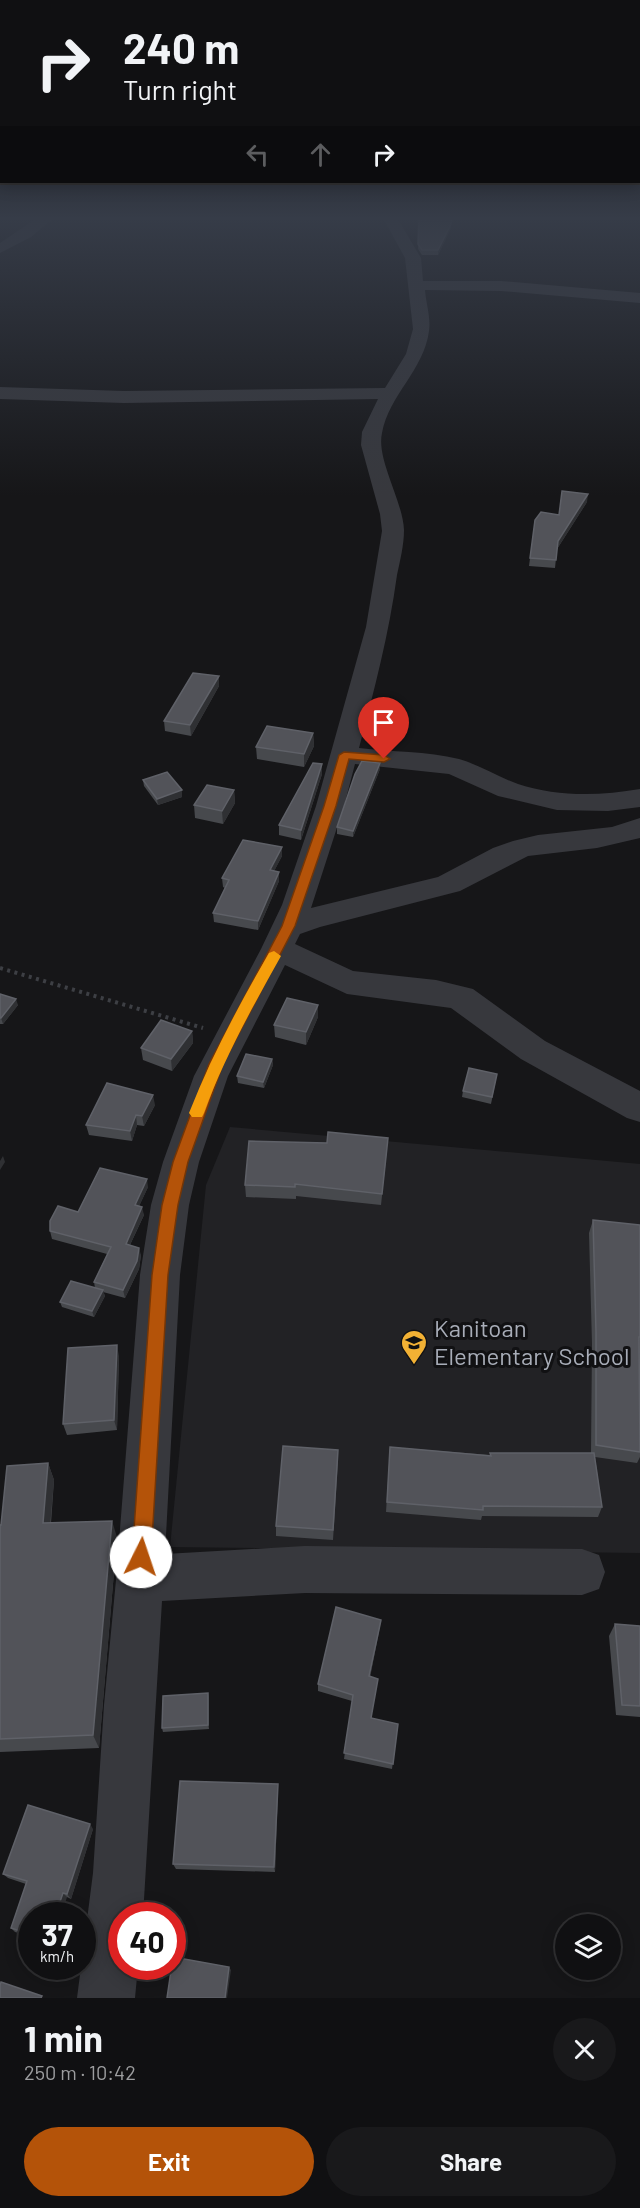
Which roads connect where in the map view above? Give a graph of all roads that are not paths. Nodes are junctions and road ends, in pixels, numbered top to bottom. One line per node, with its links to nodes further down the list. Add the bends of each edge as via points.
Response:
1 (419, 309): 4 (street, via 421,329 415,354)
2 (0, 381): 5 (street)
3 (0, 393): 5 (street)
4 (390, 393): 5 (street, via 124,397); 6 (street, via 377,417 371,445 391,514 392,548 378,627)
5 (21, 394)
6 (344, 755): 7 (street, via 453,766 505,789 538,798 604,803); 9 (street)
7 (640, 798)
8 (640, 827): 9 (street, via 600,839 509,852 450,883 331,912)
9 (283, 938): 10 (street, via 314,964 347,982 460,998 533,1050); 12 (street, via 211,1076 170,1205 160,1275)
10 (640, 1108)
11 (582, 1572): 12 (street, via 248,1571)
12 (140, 1580): 13 (street, via 120,1873)
13 (106, 1998)

